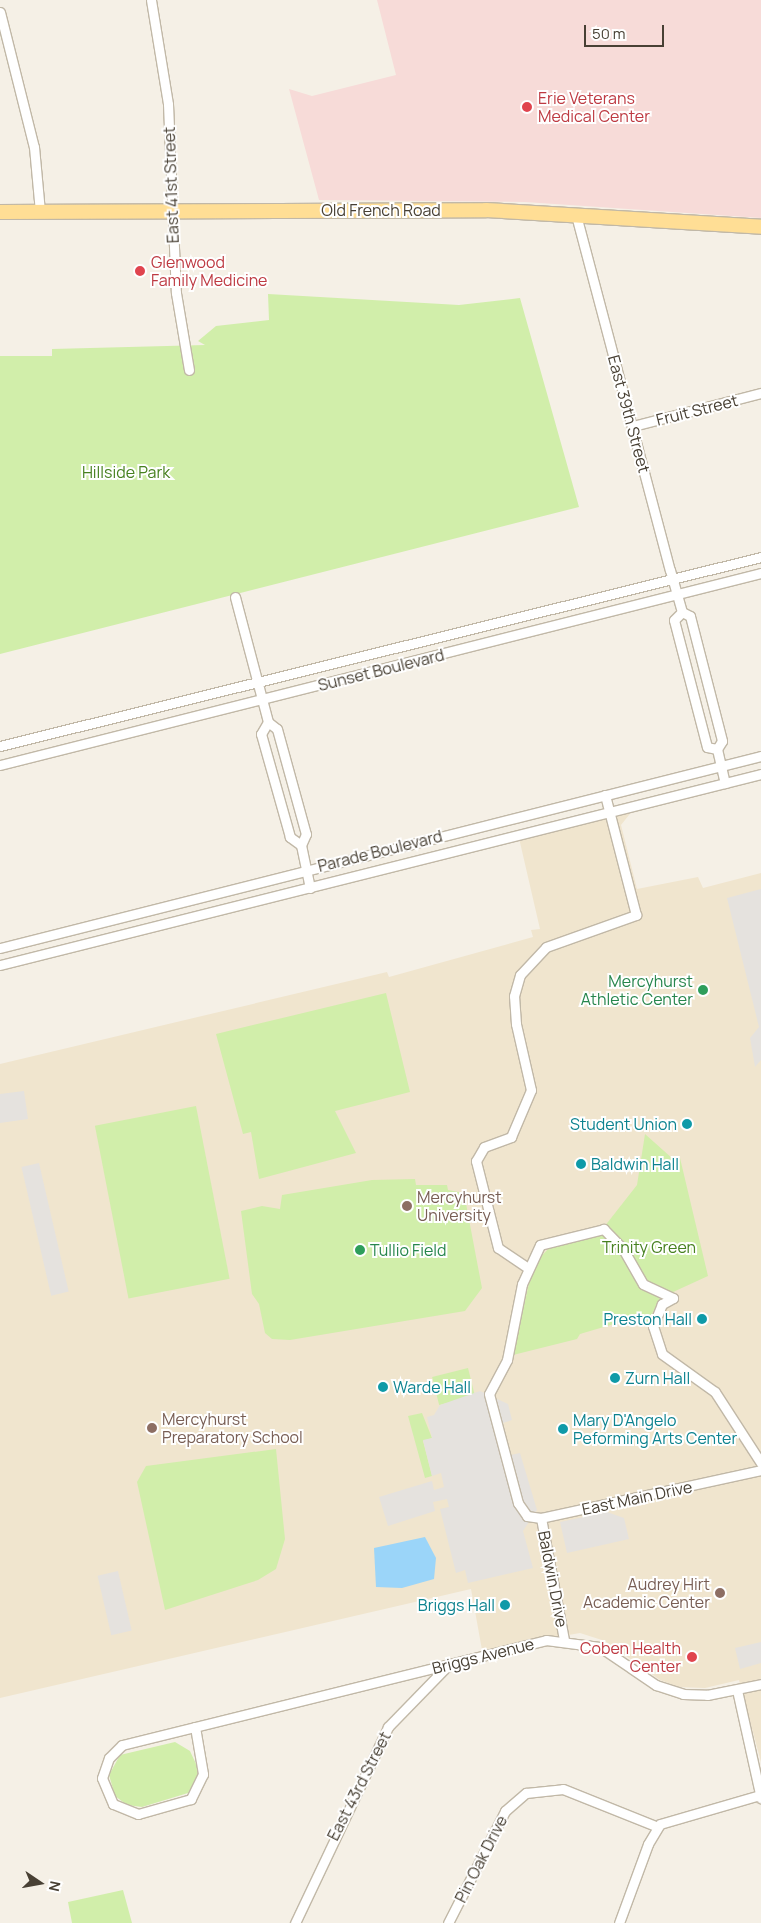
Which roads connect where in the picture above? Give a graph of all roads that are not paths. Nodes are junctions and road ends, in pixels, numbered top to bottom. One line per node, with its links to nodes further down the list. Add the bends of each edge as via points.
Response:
1 (151, 0): 3 (street, East 41st Street, via 168,104)
2 (0, 12): 5 (street, via 34,147)
3 (171, 211): 5 (main road, Old French Road); 6 (main road, Old French Road, via 456,210); 8 (street, East 41st Street, via 176,293)
4 (0, 212): 5 (main road, Old French Road)
5 (40, 212)
6 (576, 215): 7 (main road, Old French Road); 10 (street, East 39th Street)
7 (761, 227)
8 (189, 370)
9 (761, 393): 10 (street, Fruit Street)
10 (633, 426): 13 (street, East 39th Street)
11 (761, 557): 13 (street, Sunset Boulevard)
12 (761, 573): 14 (street, Sunset Boulevard)
13 (673, 579): 14 (street, East 39th Street); 17 (street, Sunset Boulevard)
14 (678, 594): 16 (street, East 39th Street); 18 (street, Sunset Boulevard)
15 (235, 598): 17 (street)
16 (682, 612): 21 (street, East 39th Street, via 690,616 722,741); 21 (street, East 39th Street, via 674,620 707,747)
17 (259, 682): 18 (street); 20 (street, Sunset Boulevard)
18 (263, 699): 19 (street); 23 (street, Sunset Boulevard)
19 (268, 722): 29 (street, via 277,728 306,834); 29 (street, via 261,734 290,837)
20 (0, 746)
21 (716, 749): 24 (street, East 39th Street)
22 (761, 756): 24 (street, Parade Boulevard)
23 (0, 765)
24 (721, 765): 26 (street, East 39th Street); 27 (street, Parade Boulevard)
25 (761, 774): 26 (street, Parade Boulevard)
26 (725, 783): 28 (street, Parade Boulevard)
27 (605, 795): 28 (street); 30 (street, Parade Boulevard)
28 (610, 812): 31 (street, Parade Boulevard); 34 (street, via 636,915 546,947 520,975 514,996 516,1024 531,1090 511,1137 484,1147 476,1161 498,1248)
29 (301, 845): 30 (street)
30 (306, 869): 31 (street); 32 (street, Parade Boulevard)
31 (310, 888): 33 (street, Parade Boulevard)
32 (0, 948)
33 (0, 965)
34 (528, 1268): 35 (street, via 540,1245 548,1240 604,1229 623,1249 643,1284 673,1298 662,1304 653,1326 662,1354 715,1392); 37 (street, via 507,1360 489,1394 518,1504 528,1516)
35 (761, 1464)
36 (761, 1470): 37 (street, East Main Drive)
37 (542, 1518): 38 (street, Baldwin Drive)
38 (564, 1640): 39 (street, Briggs Avenue); 41 (street, Briggs Avenue, via 600,1647 668,1690 707,1695)
39 (448, 1665): 42 (street, Briggs Avenue); 45 (street, East 43rd Street, via 388,1727)
40 (761, 1684): 41 (street, Briggs Avenue)
41 (737, 1690): 43 (street)
42 (195, 1727): 42 (street, Briggs Avenue, via 117,1749 102,1778 113,1804 138,1814 191,1799 203,1774)
43 (761, 1796): 44 (street, via 668,1819)
44 (658, 1827): 46 (street, Pin Oak Drive, via 563,1789 526,1793 505,1811); 47 (street)
45 (292, 1922)
46 (448, 1923)
47 (619, 1923)

